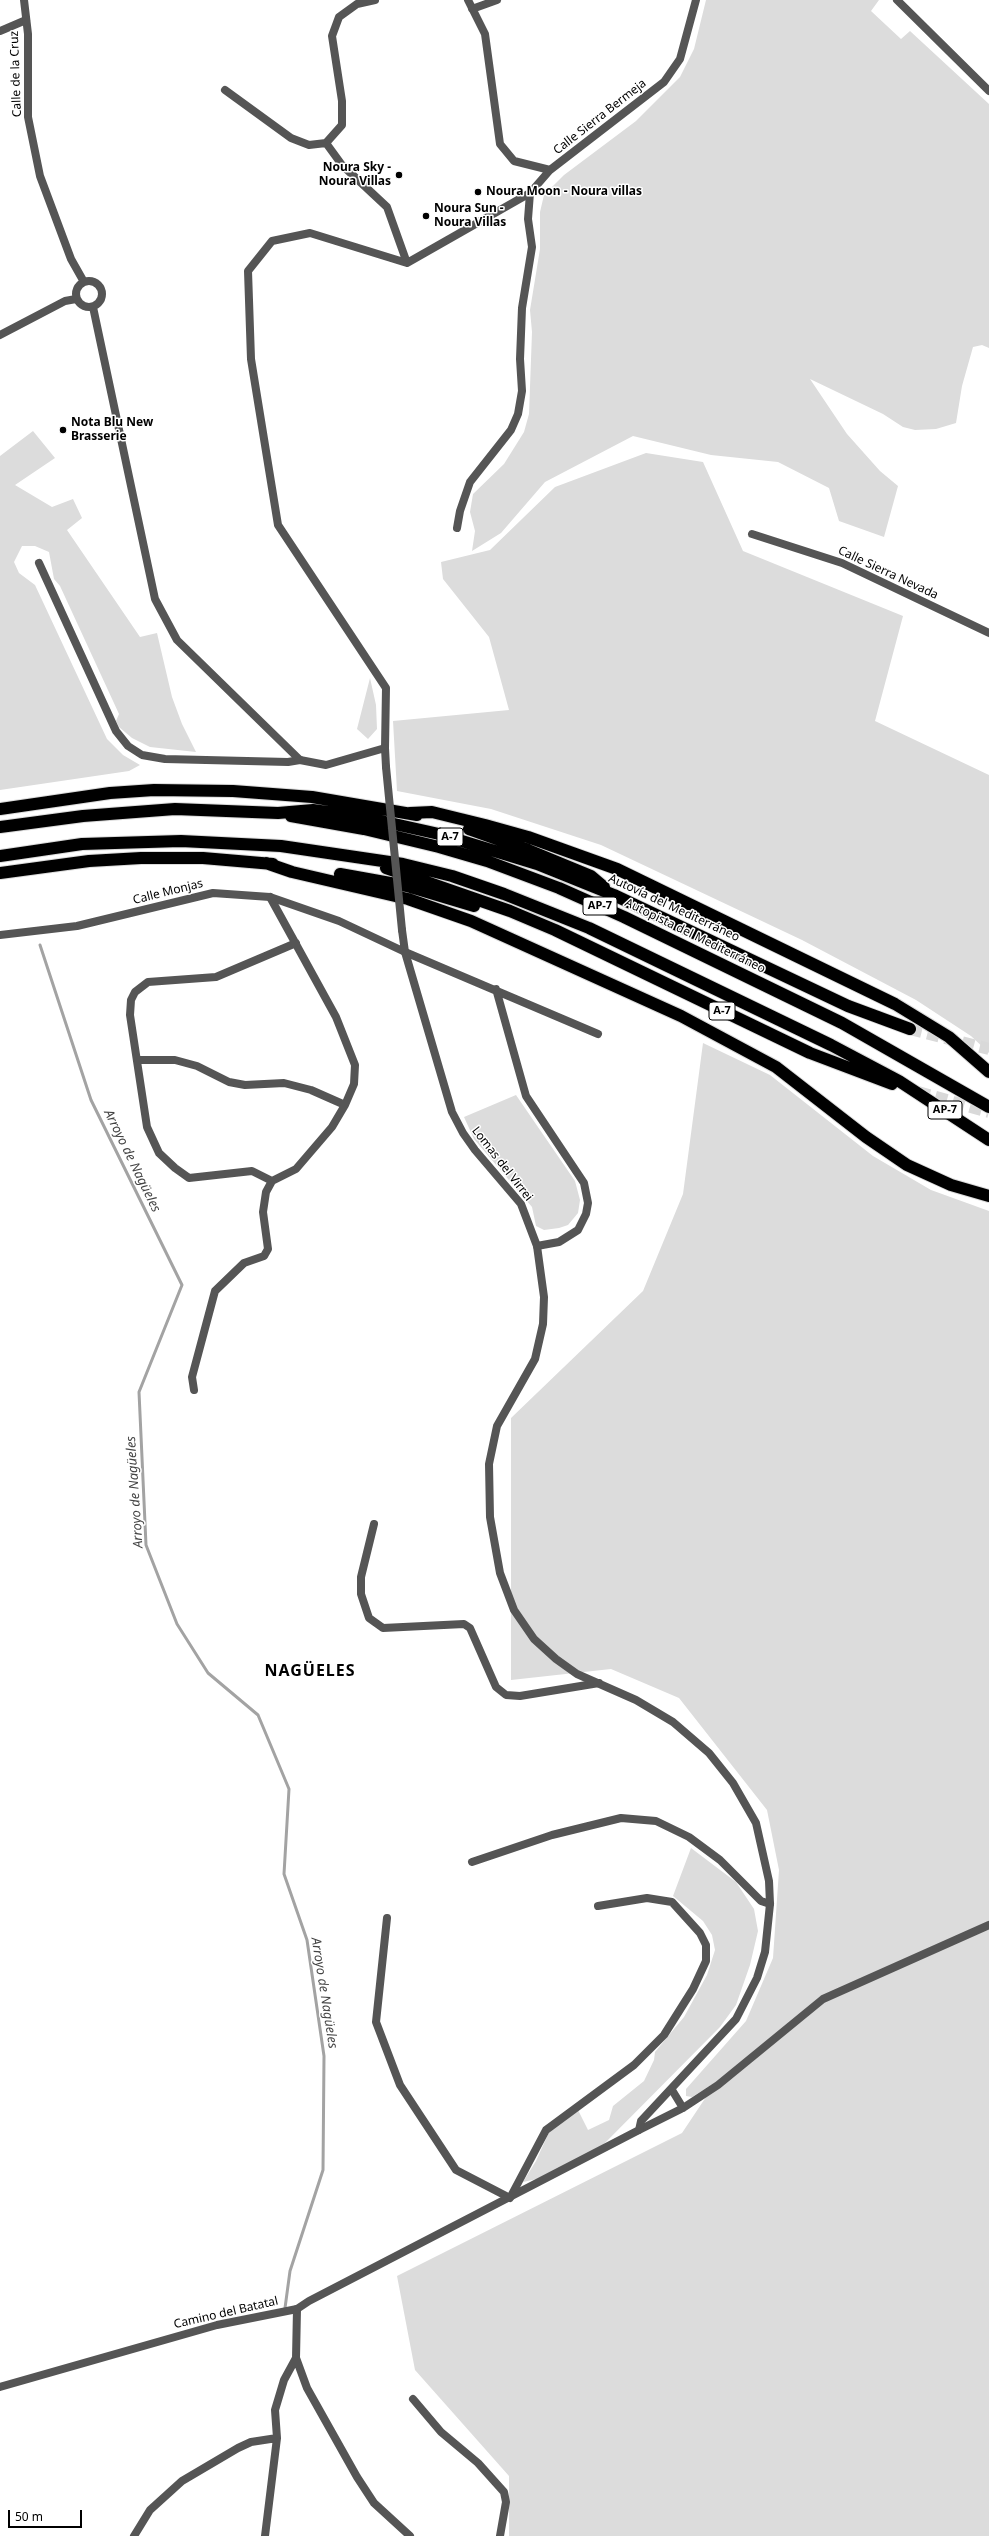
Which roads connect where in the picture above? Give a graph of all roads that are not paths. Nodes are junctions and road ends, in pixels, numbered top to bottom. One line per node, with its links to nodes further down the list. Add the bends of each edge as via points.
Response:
1 (24, 0): 8 (street, Calle de la Cruz)
2 (375, 0): 12 (street, via 357,4 339,17 332,36 342,101 342,125)
3 (468, 0): 7 (street, Calle Sierra Bermeja)
4 (497, 0): 7 (street)
5 (696, 0): 13 (street, Calle Sierra Bermeja, via 680,59 664,82)
6 (902, 2): 11 (street)
7 (472, 9): 13 (street, Calle Sierra Bermeja, via 485,34 500,144 514,161)
8 (26, 20): 9 (street); 16 (street, Calle de la Cruz, via 28,117 40,176 71,259)
9 (0, 31)
10 (225, 90): 12 (street, via 291,138 308,145)
11 (989, 91)
12 (326, 143): 15 (street, via 342,165 387,207)
13 (550, 170): 14 (street)
14 (530, 193): 15 (street); 20 (street, via 528,219 532,247 522,308 522,391 518,414 511,430 470,482)
15 (407, 263): 24 (street, Lomas del Virrei, via 310,233 272,241 248,271 251,359 278,525 386,688)
16 (84, 282): 17 (street, via 78,287); 18 (street, via 92,282 101,290 102,298)
17 (76, 298): 18 (street, via 81,305); 19 (street, via 65,301)
18 (93, 307): 25 (street, via 155,599 177,640)
19 (0, 335)
20 (457, 528)
21 (752, 534): 23 (street, Calle Sierra Nevada, via 842,563)
22 (39, 563): 25 (street, via 116,731 128,746 142,755 165,759 288,762)
23 (989, 633)
24 (385, 748): 25 (street, via 326,765); 39 (street, Lomas del Virrei, bridge)
25 (300, 760)
26 (0, 809): 28 (highway, via 110,793 154,790 233,791 312,797)
27 (278, 813): 29 (highway, via 175,809 135,811); 34 (highway, Autovía del Mediterráneo / A-7, via 314,810 363,817 439,834 537,864); 47 (highway, Autopista del Mediterráneo / AP-7, via 364,829 439,847 487,860 559,888 842,1023)
28 (410, 813): 34 (highway, via 454,824 528,850 592,876); 44 (highway, via 432,812 485,826 617,869 895,1004 949,1037)
29 (0, 827)
30 (0, 856): 31 (highway, via 82,844 180,841 281,846)
31 (368, 860): 36 (highway, A-7, via 510,911); 45 (highway, AP-7, via 403,864 452,876 589,928 831,1045)
32 (266, 863): 33 (highway, via 203,858 142,858 89,861); 36 (highway, via 407,886 522,923); 50 (highway, via 292,872 408,898 471,921 681,1016 782,1071 866,1137 907,1165 951,1185)
33 (0, 873)
34 (614, 895): 41 (highway, Autovía del Mediterráneo / A-7, via 848,1006)
35 (270, 897): 37 (street, Calle Monjas, via 213,893 78,926); 38 (street); 39 (street, Calle Monjas, via 340,921)
36 (555, 930): 45 (highway, A-7, via 810,1053)
37 (0, 935)
38 (296, 943): 43 (street, via 216,977 159,980 143,985 131,1000 130,1015); 46 (street, via 336,1017 355,1065 354,1084)
39 (405, 952): 40 (street, Calle Monjas); 51 (street, Lomas del Virrei, via 452,1112 463,1134 521,1204)
40 (496, 989): 42 (street, Calle Monjas); 51 (street, via 526,1096 584,1183 588,1203 578,1230 558,1242)
41 (910, 1029)
42 (598, 1034)
43 (137, 1060): 46 (street, via 175,1060 196,1066 229,1082 246,1085 284,1083 312,1090); 49 (street, via 147,1127 159,1153 175,1168 189,1178 252,1171)
44 (989, 1072)
45 (896, 1083): 48 (highway, AP-7)
46 (346, 1105): 49 (street, via 332,1127 296,1169)
47 (989, 1107)
48 (989, 1140)
49 (272, 1181): 52 (street, via 266,1192 263,1212 268,1249 264,1256 244,1263 215,1291 193,1370)
50 (989, 1196)
51 (537, 1246): 54 (street, Lomas del Virrei, via 544,1297 543,1324 534,1359 497,1426 489,1464 490,1517 500,1573 514,1610 534,1639 556,1659 577,1674)
52 (194, 1390)
53 (374, 1524): 54 (street, via 361,1577 362,1594 369,1618 383,1628 464,1624 470,1628 496,1687 506,1695 520,1696)
54 (599, 1683): 56 (street, Lomas del Virrei, via 673,1722 709,1753 734,1783 756,1823 769,1881)
55 (472, 1862): 56 (street, via 552,1835 621,1818 656,1821 689,1837 720,1860 761,1901)
56 (770, 1904): 60 (street, Lomas del Virrei, via 765,1952 746,2003 736,2019)
57 (598, 1906): 63 (street, via 646,1898 672,1902 700,1933 706,1946 706,1961 693,1989 664,2035 634,2065 546,2130)
58 (387, 1918): 63 (street, via 376,2022 400,2085 456,2170)
59 (989, 1925): 61 (street, via 823,1999 718,2085)
60 (672, 2090): 61 (street); 62 (street, Lomas del Virrei, via 641,2121)
61 (683, 2108): 62 (street)
62 (639, 2130): 63 (street)
63 (510, 2198): 64 (street, via 309,2301)
64 (297, 2310): 65 (street, Camino del Batatal); 66 (street, Camino del Batatal, via 218,2325)
65 (296, 2358): 68 (street, via 284,2380 275,2410); 71 (street, Camino del Batatal, via 317,2409 339,2442 357,2477 374,2503)
66 (0, 2387)
67 (413, 2399): 72 (street, via 441,2432 478,2463 504,2492 506,2502)
68 (277, 2438): 69 (street, via 263,2439 245,2445 182,2481 150,2510); 70 (street)
69 (134, 2536)
70 (265, 2536)
71 (410, 2536)
72 (500, 2536)

